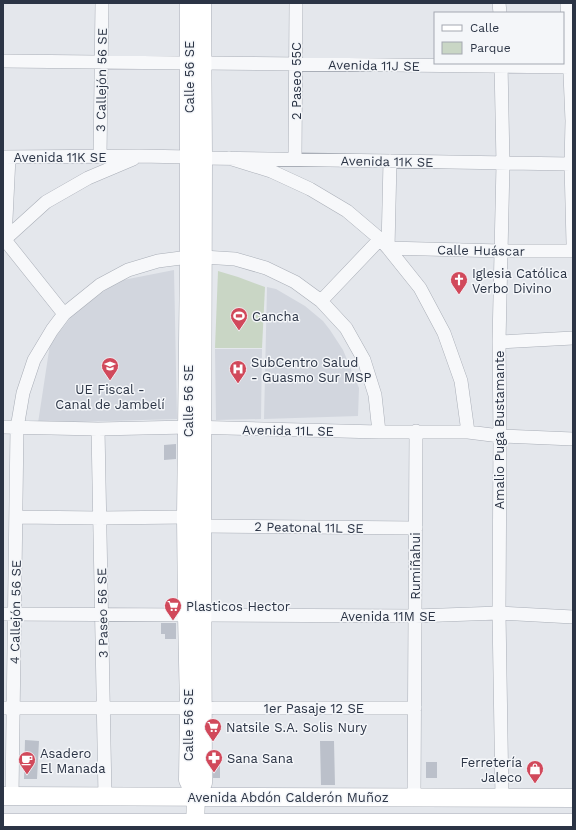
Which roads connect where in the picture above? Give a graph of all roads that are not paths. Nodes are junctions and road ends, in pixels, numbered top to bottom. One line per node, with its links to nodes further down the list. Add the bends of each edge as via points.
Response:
1 (102, 3): 8 (street, 3 Callejón 56 SE)
2 (189, 3): 9 (main road, Calle 56 SE)
3 (202, 3): 9 (main road, Calle 56 SE)
4 (296, 3): 10 (street, 2 Paseo 55C)
5 (567, 3): 6 (street)
6 (571, 30): 12 (street)
7 (3, 62): 8 (street, Avenida 11J SE)
8 (101, 62): 9 (street, Avenida 11J SE); 16 (street, 3 Callejón 56 SE)
9 (196, 63): 10 (street, Avenida 11J SE); 17 (main road, Calle 56 SE)
10 (296, 64): 11 (street, Avenida 11J SE); 19 (street, 2 Paseo 55C)
11 (501, 65): 12 (street, Avenida 11J SE); 21 (street, Amalio Puga Bustamante)
12 (570, 67): 13 (street)
13 (573, 121): 22 (street)
14 (139, 156): 16 (street, Avenida 11K SE); 17 (street, Avenida 11K SE); 24 (street, via 88,178 46,202)
15 (6, 157): 16 (street, Avenida 11K SE); 24 (street)
16 (100, 157)
17 (196, 158): 18 (street, Avenida 11K SE); 29 (main road, Calle 56 SE)
18 (229, 158): 19 (street, Avenida 11K SE); 26 (street, via 271,171 310,189 347,211)
19 (295, 159): 20 (street, Avenida 11K SE)
20 (390, 161): 21 (street, Avenida 11K SE); 26 (street)
21 (503, 164): 22 (street, Avenida 11K SE); 27 (street, Amalio Puga Bustamante)
22 (571, 164): 23 (street)
23 (573, 203): 25 (street)
24 (4, 240): 31 (street)
25 (573, 243)
26 (384, 244): 27 (street, Calle Huáscar); 30 (street); 40 (street, via 420,288 444,333 461,380)
27 (501, 251): 28 (street, Calle Huáscar); 33 (street, Amalio Puga Bustamante)
28 (573, 251)
29 (196, 257): 30 (street, 4 Callejón 56 SE, via 235,259 266,268 295,282); 31 (street, 4 Callejón 56 SE, via 158,261 128,270 100,285); 36 (main road, Calle 56 SE)
30 (321, 301): 39 (street, 4 Callejón 56 SE, via 346,328 364,360 376,395)
31 (64, 314): 35 (street, 4 Callejón 56 SE, via 34,360 22,393)
32 (573, 338): 33 (street)
33 (499, 342): 41 (street, Amalio Puga Bustamante)
34 (3, 427): 35 (street, Avenida 11L SE)
35 (17, 428): 37 (street, Avenida 11L SE); 43 (street, 4 Callejón 56 SE)
36 (196, 428): 37 (street, Avenida 11L SE); 39 (street, Avenida 11L SE); 44 (main road, Calle 56 SE); 46 (main road, Calle 56 SE)
37 (98, 429): 45 (street, 3 Paseo 56 SE)
38 (416, 431): 39 (street, Avenida 11L SE); 40 (street, Avenida 11L SE); 47 (street, Rumiñahui)
39 (379, 432)
40 (468, 432): 41 (street, Avenida 11L SE)
41 (500, 436): 42 (street, Avenida 11L SE); 48 (street, Amalio Puga Bustamante)
42 (573, 439)
43 (16, 516): 45 (street); 49 (street, 4 Callejón 56 SE)
44 (186, 517): 45 (street); 51 (main road, Calle 56 SE)
45 (100, 518): 50 (street, 3 Paseo 56 SE)
46 (202, 526): 47 (street, 2 Peatonal 11L SE); 51 (main road, Calle 56 SE)
47 (416, 528): 52 (street, Rumiñahui)
48 (499, 613): 52 (street, Avenida 11M SE); 53 (street, Avenida 11M SE); 63 (street, Amalio Puga Bustamante)
49 (9, 614): 50 (street, Avenida 11M SE); 54 (street, 4 Callejón 56 SE)
50 (102, 614): 51 (street, Avenida 11M SE); 55 (street, 3 Paseo 56 SE)
51 (195, 615): 52 (street, Avenida 11M SE); 56 (main road, Calle 56 SE); 61 (main road, Calle 56 SE, via 203,783)
52 (415, 616): 58 (street, Rumiñahui)
53 (573, 617)
54 (8, 708): 55 (street); 59 (street, 4 Callejón 56 SE)
55 (104, 708): 56 (street); 60 (street, 3 Paseo 56 SE)
56 (189, 708): 61 (main road, Calle 56 SE, via 188,780)
57 (214, 708): 58 (street, 1er Pasaje 12 SE)
58 (415, 708): 62 (street, Rumiñahui)
59 (8, 796): 60 (main road, Avenida Abdón Calderón Muñoz)
60 (105, 796): 61 (main road, Avenida Abdón Calderón Muñoz)
61 (196, 796): 62 (main road, Avenida Abdón Calderón Muñoz); 69 (main road, Calle 56 SE)
62 (414, 797): 63 (main road, Avenida Abdón Calderón Muñoz)
63 (502, 797): 64 (main road, Avenida Abdón Calderón Muñoz)
64 (573, 798)
65 (3, 823): 67 (main road, Avenida Abdón Calderón Muñoz)
66 (573, 823): 71 (main road, Avenida Abdón Calderón Muñoz)
67 (25, 825): 68 (main road, Avenida Abdón Calderón Muñoz)
68 (107, 825): 69 (main road, Avenida Abdón Calderón Muñoz)
69 (195, 825): 70 (main road, Avenida Abdón Calderón Muñoz)
70 (414, 825): 71 (main road, Avenida Abdón Calderón Muñoz)
71 (506, 825)

